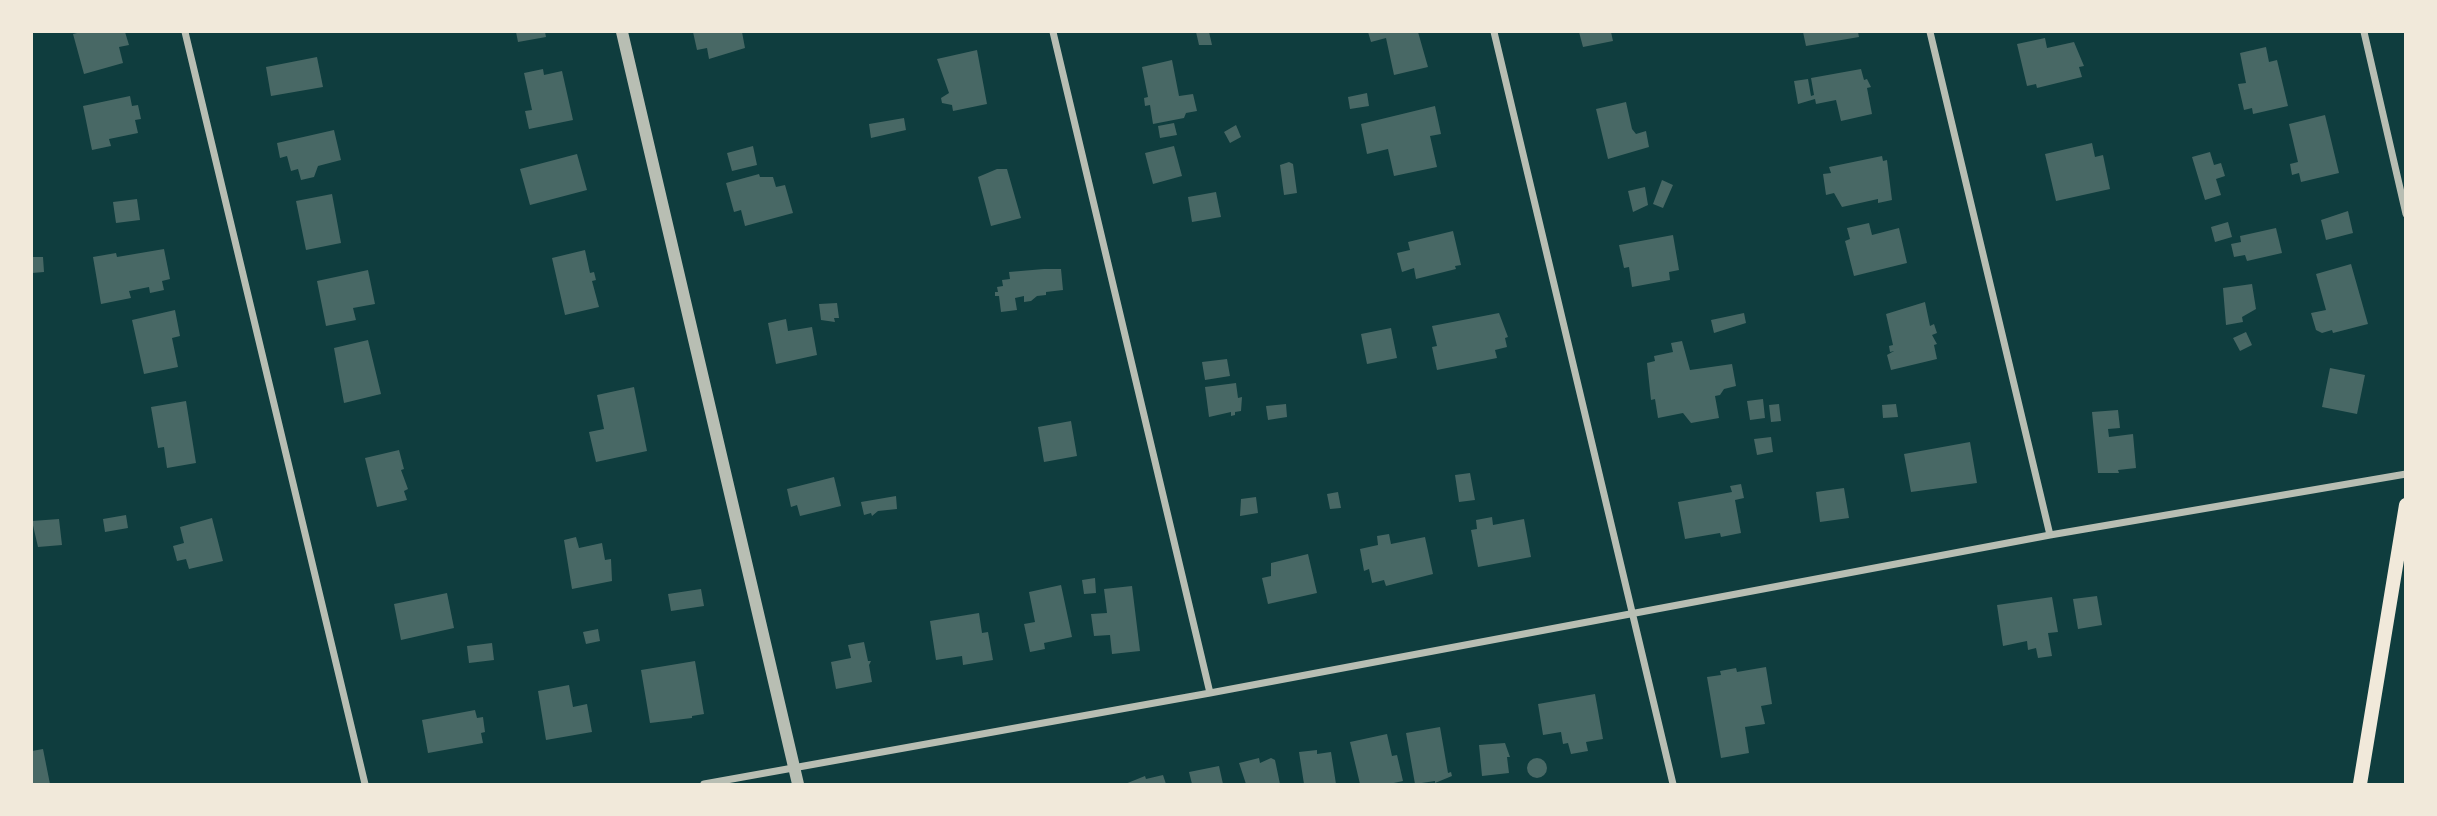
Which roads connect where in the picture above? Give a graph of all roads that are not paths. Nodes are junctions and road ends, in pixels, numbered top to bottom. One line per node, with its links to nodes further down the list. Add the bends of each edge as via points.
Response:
1 (185, 32): 14 (street)
2 (622, 32): 13 (street)
3 (1053, 32): 12 (street)
4 (1494, 32): 11 (street)
5 (1930, 32): 10 (street)
6 (2364, 32): 7 (street)
7 (2406, 214)
8 (2406, 474): 10 (street)
9 (2406, 505): 18 (main road)
10 (2050, 535): 11 (street)
11 (1632, 612): 12 (street); 17 (street)
12 (1210, 693): 13 (street)
13 (794, 768): 15 (street); 16 (street)
14 (365, 785)
15 (704, 785)
16 (798, 785)
17 (1673, 785)
18 (2360, 785)

